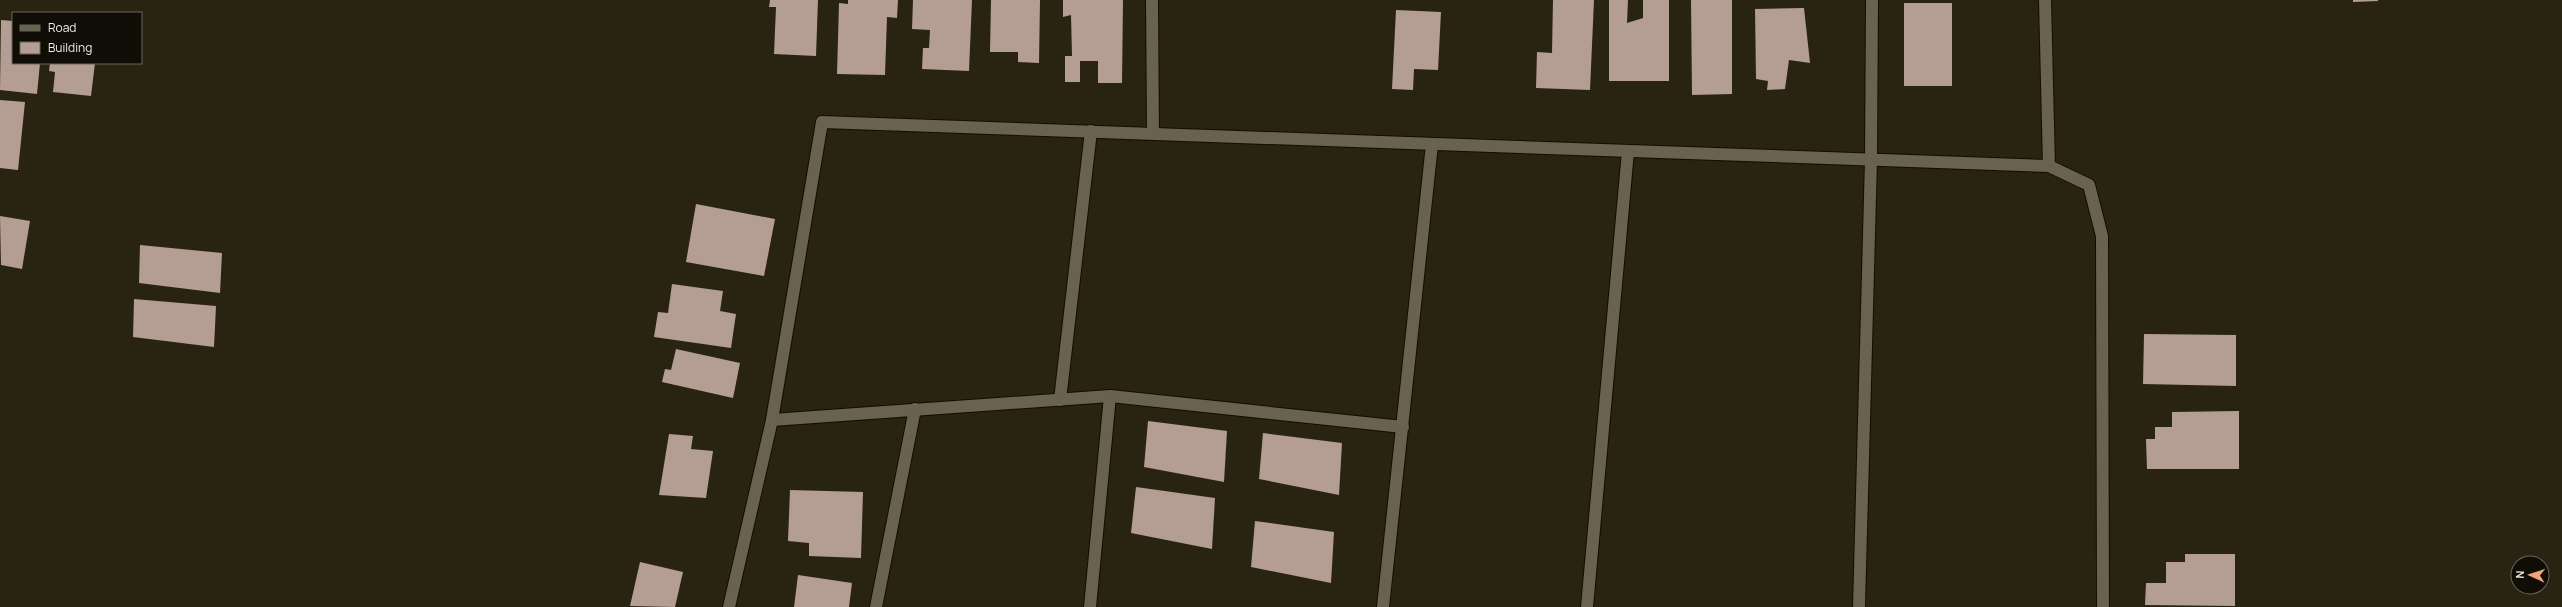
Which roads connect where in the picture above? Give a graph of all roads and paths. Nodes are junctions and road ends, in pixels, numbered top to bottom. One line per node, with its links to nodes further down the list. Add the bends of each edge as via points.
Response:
1 (1152, 0): 5 (street)
2 (1872, 0): 8 (street)
3 (2045, 0): 9 (street)
4 (1091, 131): 5 (street); 11 (street); 13 (street, via 822,122)
5 (1153, 133): 6 (street)
6 (1432, 144): 7 (street); 14 (street)
7 (1628, 151): 8 (street); 19 (street)
8 (1871, 160): 9 (street); 20 (street)
9 (2049, 166): 21 (street, via 2089,185 2102,236)
10 (1110, 396): 11 (street); 14 (street); 17 (street)
11 (1060, 400): 12 (street)
12 (915, 410): 13 (street); 16 (street)
13 (772, 420): 15 (street)
14 (1403, 427): 18 (street)
15 (729, 607)
16 (876, 607)
17 (1090, 607)
18 (1383, 607)
19 (1587, 607)
20 (1859, 607)
21 (2103, 607)

